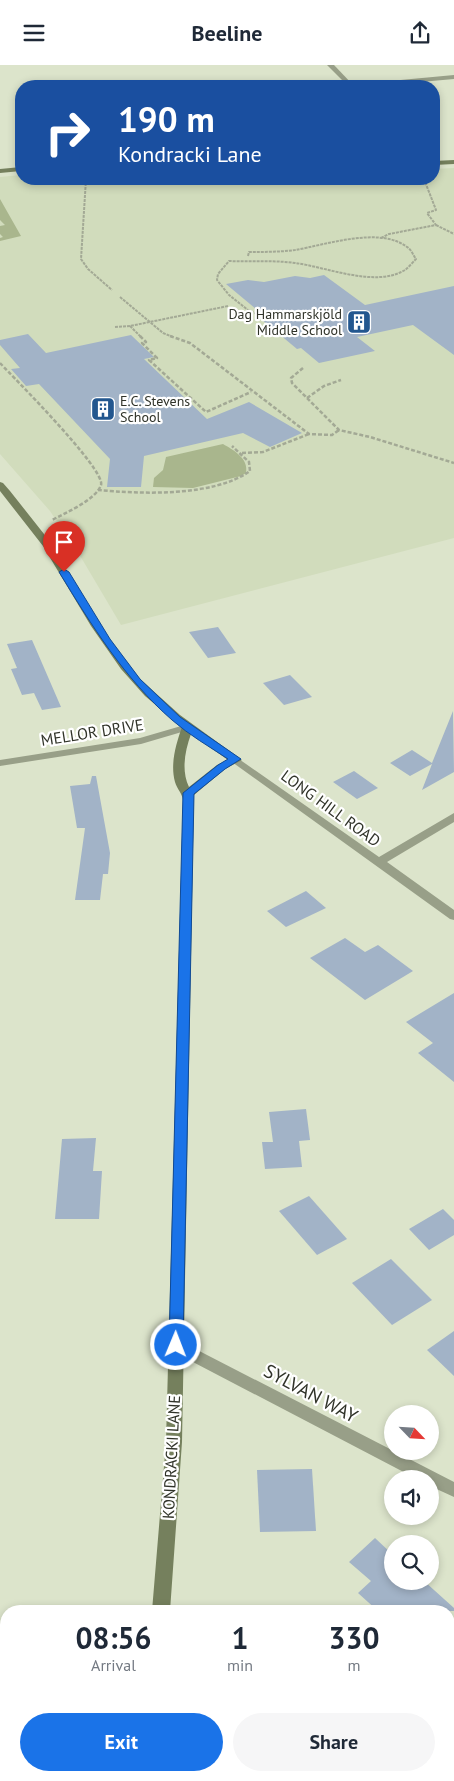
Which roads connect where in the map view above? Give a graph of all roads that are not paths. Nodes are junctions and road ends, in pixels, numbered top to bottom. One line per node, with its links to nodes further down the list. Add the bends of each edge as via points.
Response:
1 (330, 65): 3 (street)
2 (454, 77): 4 (street)
3 (345, 80)
4 (422, 80)
5 (454, 162): 6 (main road)
6 (440, 163)
7 (15, 170): 8 (main road)
8 (0, 171)
9 (0, 485): 10 (main road, via 42,538 125,668 166,710)
10 (188, 727): 11 (main road, LONG HILL ROAD); 12 (street, MELLOR DRIVE, via 141,741); 13 (main road, KONDRACKI LANE, via 179,753 181,781)
11 (236, 759): 13 (main road); 15 (street, LONG HILL ROAD)
12 (0, 763)
13 (189, 793): 17 (main road, KONDRACKI LANE)
14 (454, 817): 15 (street)
15 (379, 862): 16 (street, LONG HILL ROAD)
16 (454, 916)
17 (176, 1345): 18 (street, SYLVAN WAY); 19 (main road, KONDRACKI LANE, via 174,1442)
18 (454, 1490)
19 (161, 1605)

